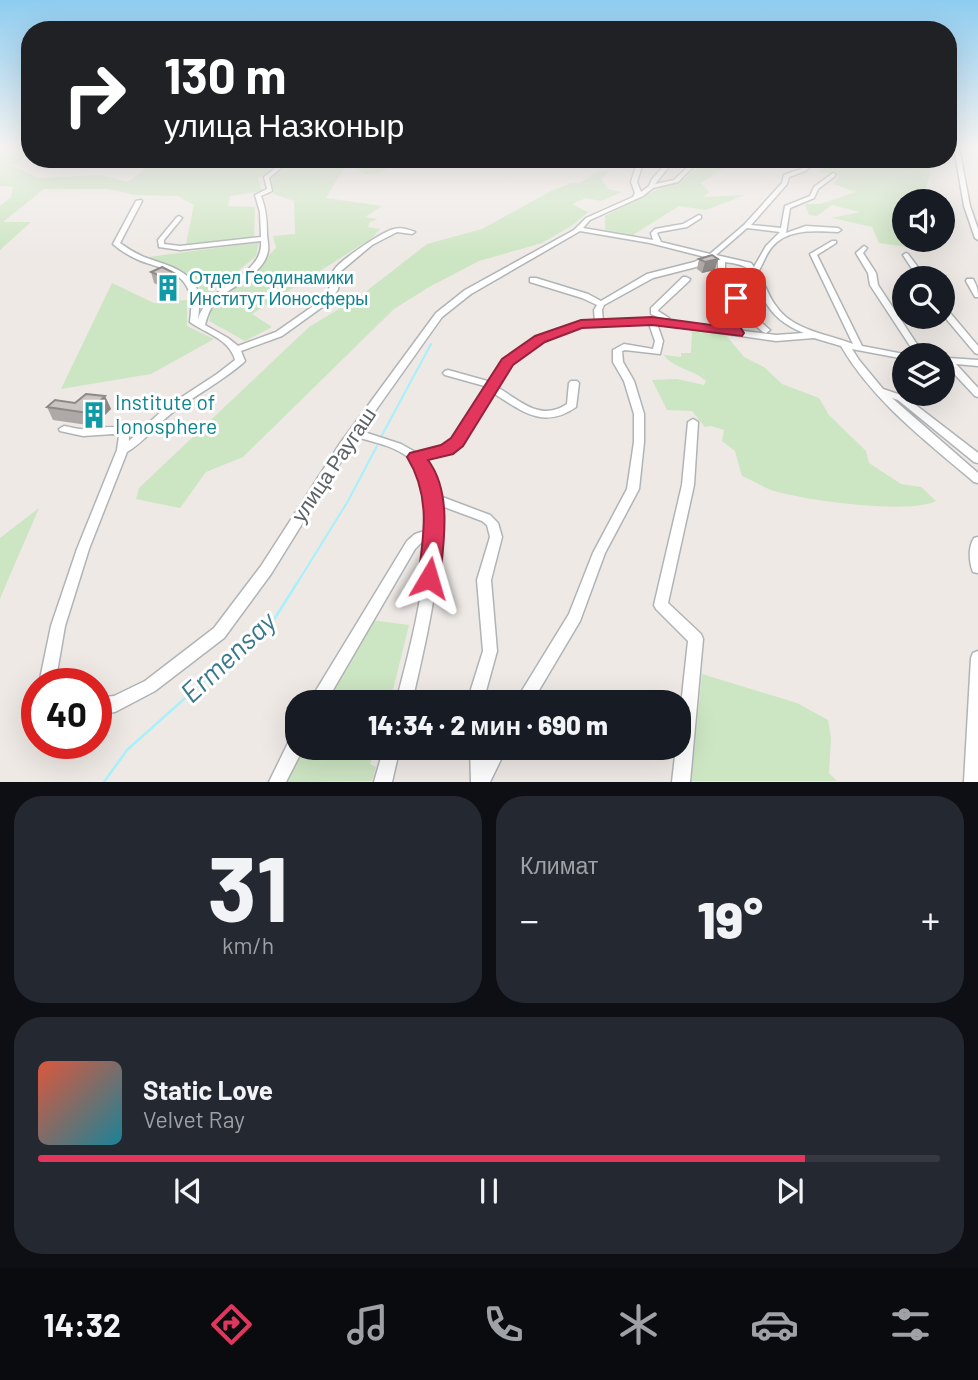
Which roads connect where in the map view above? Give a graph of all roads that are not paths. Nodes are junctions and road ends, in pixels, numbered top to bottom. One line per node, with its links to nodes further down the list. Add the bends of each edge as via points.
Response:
1 (268, 184): 19 (street, via 270,190 258,195 266,211)
2 (635, 184): 8 (street)
3 (661, 184): 7 (street)
4 (784, 184): 12 (street)
5 (821, 184): 14 (street, via 812,197 787,207)
6 (963, 184): 18 (street)
7 (651, 187): 8 (street, улица Раугаш)
8 (635, 196): 13 (street, улица Раугаш, via 588,219)
9 (139, 201): 39 (street, via 116,244 194,286 194,322)
10 (699, 217): 21 (street, via 685,226 657,230)
11 (180, 218): 19 (street, via 161,246)
12 (746, 226): 14 (street); 24 (street)
13 (580, 229): 21 (street); 59 (street, улица Раугаш, via 468,292 439,315)
14 (782, 230): 17 (street)
15 (838, 230): 17 (street, via 806,228)
16 (412, 232): 47 (street, via 396,230 370,244 338,270 329,299 279,334)
17 (778, 238): 27 (street)
18 (978, 238)
19 (264, 239): 39 (street, via 260,260 205,308)
20 (834, 242): 45 (street, via 813,254)
21 (659, 243): 24 (street)
22 (864, 248): 44 (street, via 859,253 874,285)
23 (906, 256): 26 (street)
24 (710, 257): 25 (street); 34 (street, via 650,276)
25 (722, 259): 27 (street); 30 (street)
26 (913, 266)
27 (755, 271): 42 (street, via 765,298 777,313)
28 (686, 279): 41 (street, via 654,312)
29 (534, 280): 34 (street)
30 (721, 281)
31 (970, 281): 33 (street)
32 (730, 285): 35 (street)
33 (978, 295)
34 (601, 304): 37 (street)
35 (739, 307): 40 (street); 41 (street, via 730,322)
36 (652, 321): 37 (street); 41 (street); 73 (street, via 659,341 657,352 618,348 618,362 639,414 633,489 600,553 575,617)
37 (599, 323): 54 (street, via 581,324 540,339 508,363)
38 (955, 324): 46 (street)
39 (201, 326): 47 (street)
40 (766, 330)
41 (735, 331): 42 (street, via 776,338)
42 (817, 335): 43 (street)
43 (844, 343): 45 (street); 55 (street, via 852,360)
44 (912, 343)
45 (858, 346): 48 (street)
46 (978, 351)
47 (238, 353): 60 (street, via 240,361 229,371 179,402)
48 (892, 353)
49 (955, 362): 50 (street)
50 (978, 363)
51 (955, 370): 56 (street)
52 (448, 373): 54 (street)
53 (574, 383): 54 (street, via 572,405 567,410 536,415)
54 (492, 386): 61 (street, via 457,442)
55 (881, 391): 62 (street, via 901,398); 63 (street)
56 (978, 394)
57 (693, 422): 82 (street, via 688,485 660,605 696,639)
58 (64, 429): 60 (street, via 83,433 115,430 124,435)
59 (355, 433): 61 (street); 74 (street, улица Раугаш, via 219,633 150,686)
60 (122, 450): 69 (street, via 83,549 58,626)
61 (416, 457): 64 (street, via 426,471)
62 (978, 459)
63 (978, 479)
64 (431, 496): 65 (street); 72 (street, via 486,518 496,537 484,580 490,652)
65 (435, 533): 70 (street, via 419,537 411,545); 71 (street)
66 (978, 542): 67 (street)
67 (978, 568)
68 (978, 658): 83 (street)
69 (50, 668)
70 (324, 690)
71 (407, 690)
72 (479, 690)
73 (530, 690)
74 (112, 704)
75 (288, 760): 79 (street)
76 (389, 760): 80 (street)
77 (479, 760): 81 (street)
78 (492, 760): 81 (street)
79 (277, 782)
80 (383, 782)
81 (480, 782)
82 (681, 782)
83 (973, 782)

